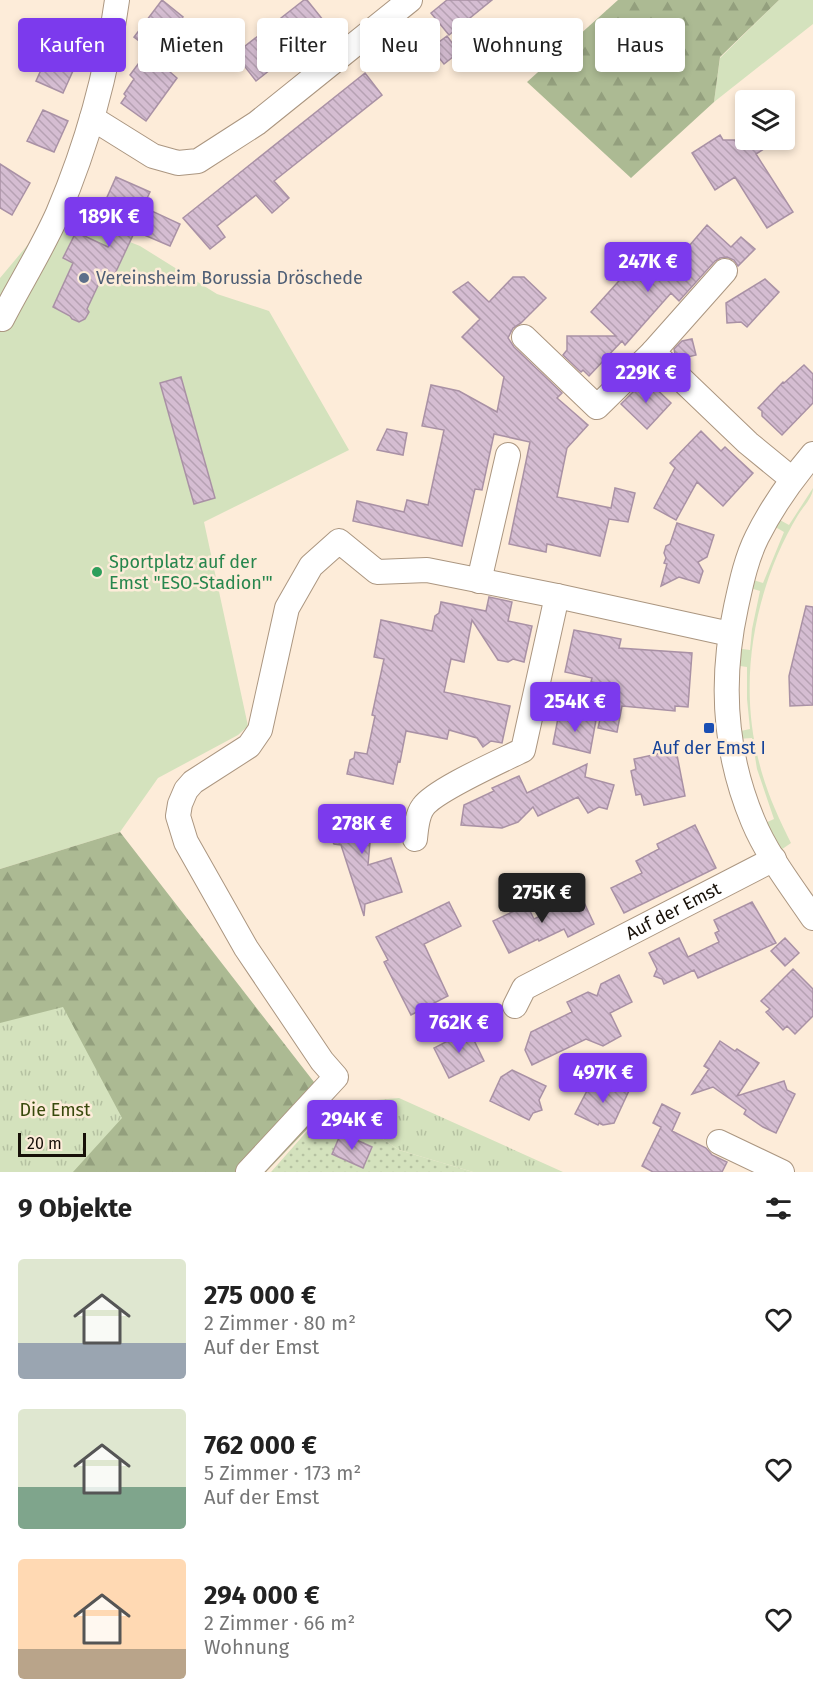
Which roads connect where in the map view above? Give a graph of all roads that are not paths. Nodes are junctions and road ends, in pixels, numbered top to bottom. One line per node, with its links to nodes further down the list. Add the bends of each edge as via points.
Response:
1 (117, 0): 3 (street)
2 (410, 0): 3 (street, via 257,123 198,161 178,163 153,156)
3 (92, 118): 5 (street, via 58,214)
4 (725, 270): 7 (street)
5 (2, 319)
6 (524, 338): 7 (street, via 597,407)
7 (652, 352): 10 (street)
8 (813, 454): 10 (street)
9 (508, 456): 11 (street)
10 (792, 479): 13 (street, via 756,539 741,581)
11 (479, 581): 12 (street); 19 (street, via 427,570 377,572 339,541 311,566 287,608 260,730 249,746 193,782 180,804 178,816 186,843 246,948 336,1077)
12 (557, 596): 13 (street); 14 (street, via 523,750 451,786 424,805)
13 (730, 634): 15 (street, via 726,698 732,755 754,824)
14 (415, 839)
15 (774, 859): 16 (street); 17 (street, Auf der Emst, via 524,988)
16 (813, 918)
17 (514, 1005)
18 (719, 1142): 20 (street)
19 (248, 1172)
20 (782, 1172)

